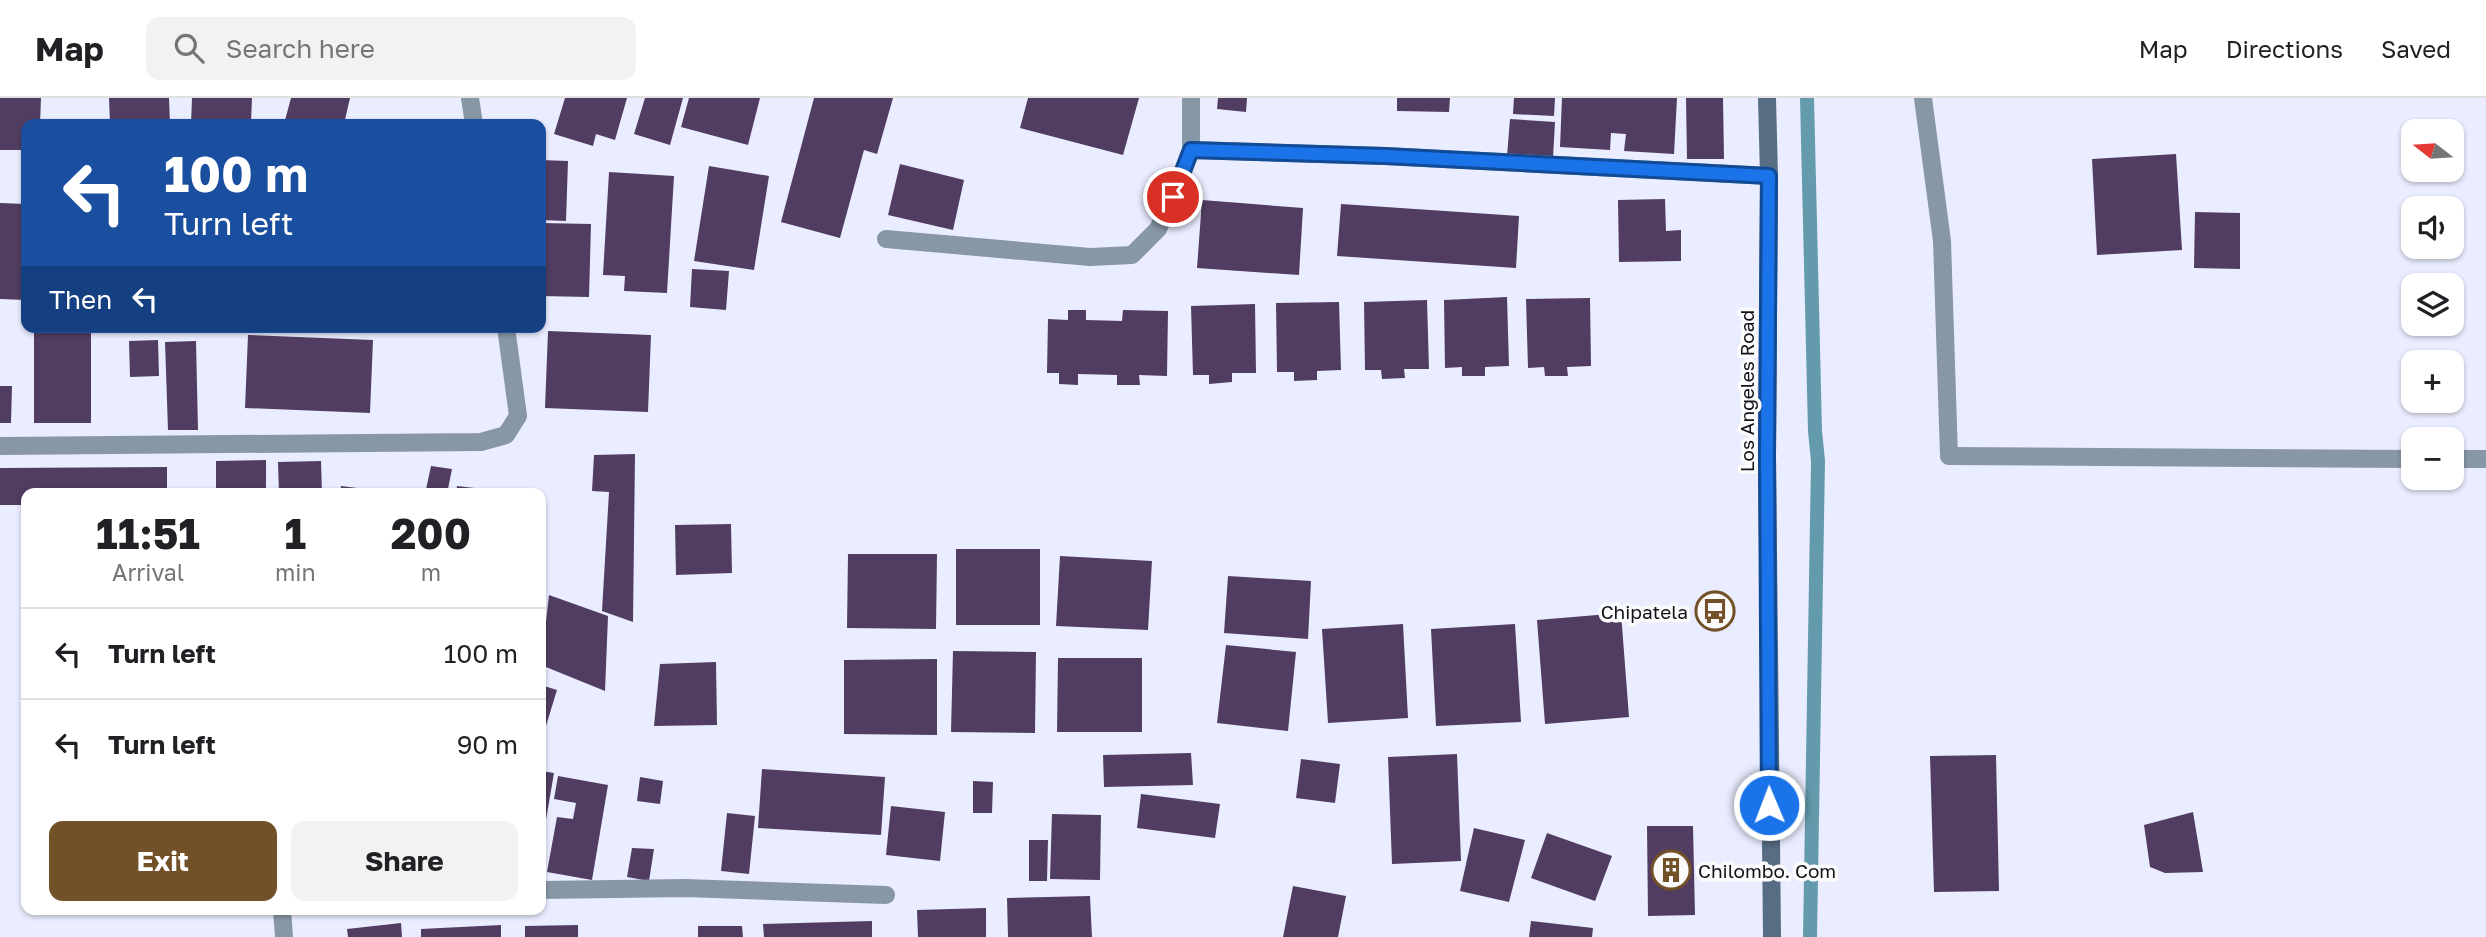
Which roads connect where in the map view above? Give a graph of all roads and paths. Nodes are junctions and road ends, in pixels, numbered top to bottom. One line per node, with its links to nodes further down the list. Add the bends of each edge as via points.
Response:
1 (470, 98): 5 (street)
2 (1191, 98): 6 (street)
3 (1767, 98): 7 (main road, Los Angeles Road)
4 (1923, 98): 11 (street, via 1942,241 1949,456)
5 (473, 119)
6 (1191, 150): 7 (street); 8 (street, via 1158,229 1132,255 1090,257)
7 (1769, 176): 18 (main road, Los Angeles Road)
8 (886, 239)
9 (507, 333): 10 (street, via 518,416 506,435 481,442)
10 (0, 446)
11 (2401, 459)
12 (2464, 459): 13 (street)
13 (2486, 459)
14 (546, 890): 15 (street, via 685,888)
15 (886, 895)
16 (282, 915): 17 (street)
17 (284, 937)
18 (1772, 937)

